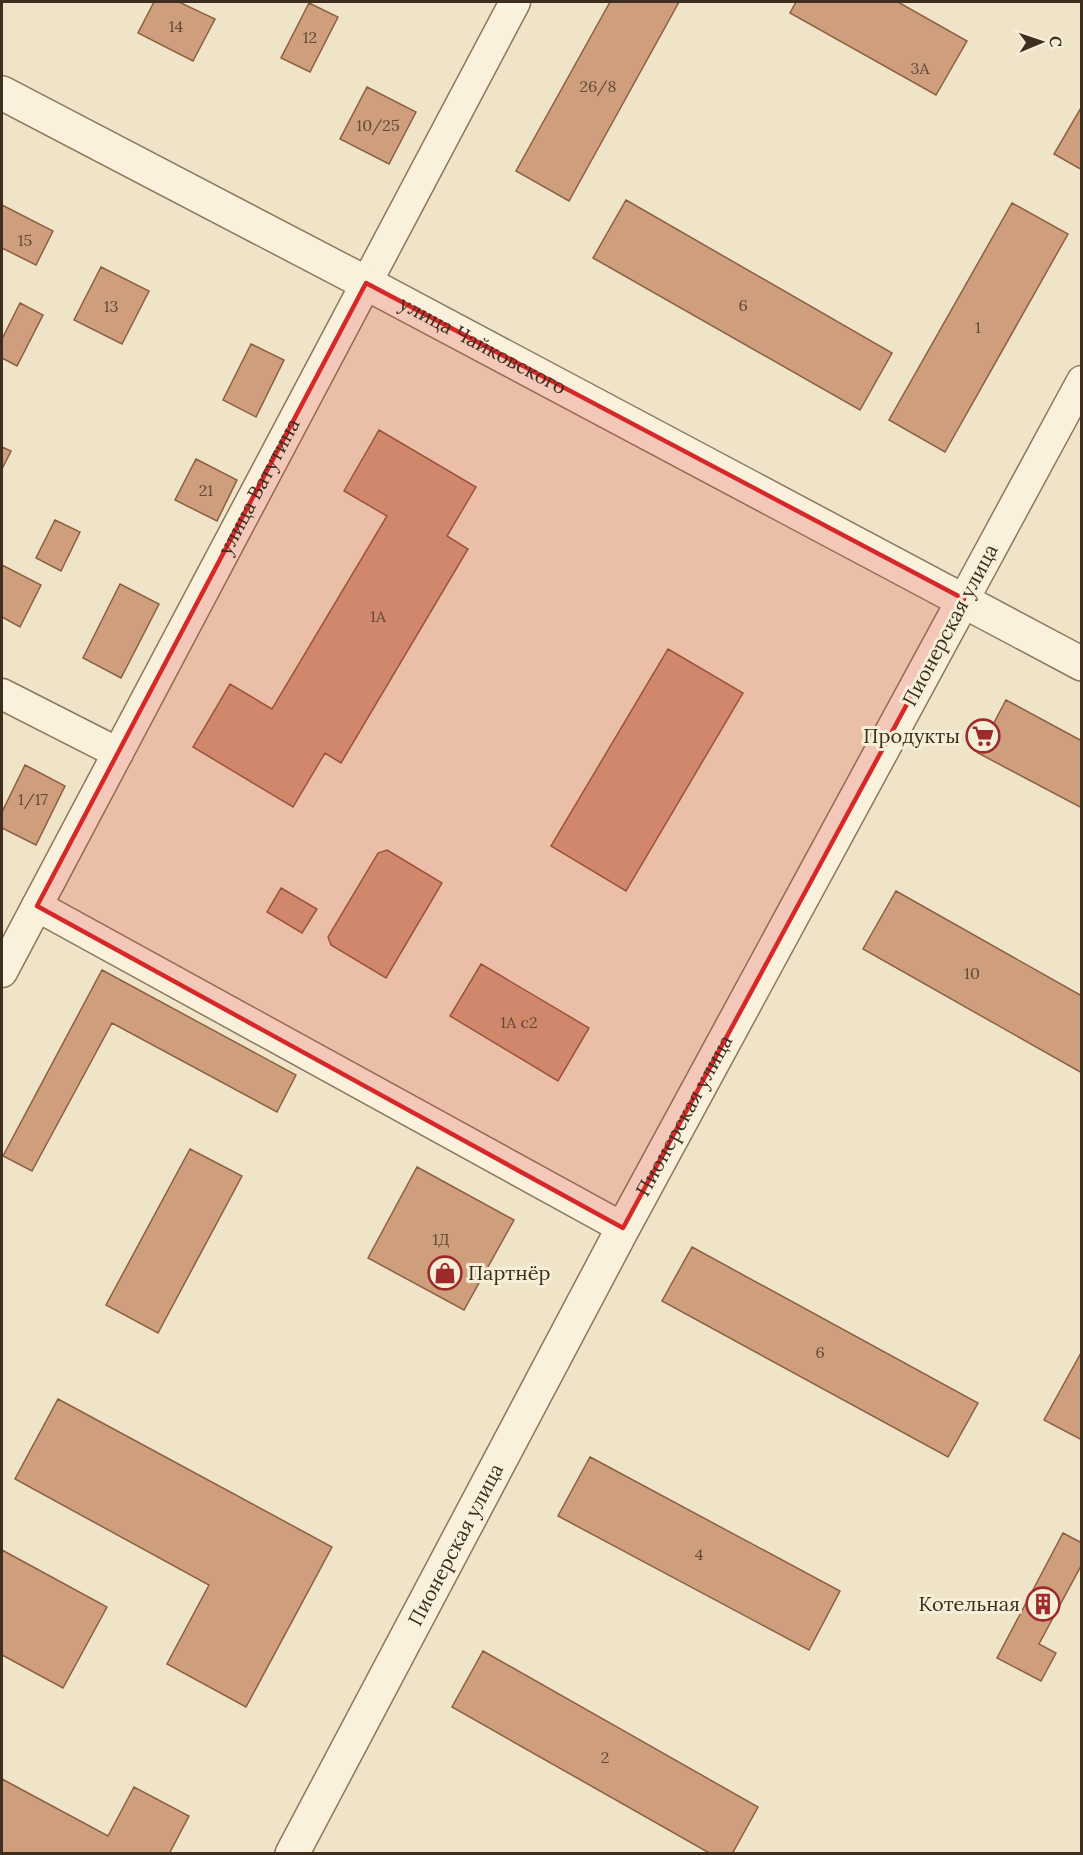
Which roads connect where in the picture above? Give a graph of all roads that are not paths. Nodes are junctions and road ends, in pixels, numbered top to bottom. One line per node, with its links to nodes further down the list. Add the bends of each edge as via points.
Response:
1 (515, 2): 3 (street, улица Ватутина)
2 (2, 93): 3 (street, улица Чайковского)
3 (366, 283): 5 (street, улица Чайковского); 8 (street, улица Ватутина)
4 (1082, 381): 5 (street, Пионерская улица)
5 (964, 599): 6 (street, улица Чайковского); 11 (street, Пионерская улица)
6 (1082, 664)
7 (2, 694): 8 (street)
8 (118, 753): 9 (street, улица Ватутина)
9 (37, 906): 10 (street, улица Ватутина); 11 (street)
10 (2, 972)
11 (623, 1228): 12 (street, Пионерская улица)
12 (292, 1854)

